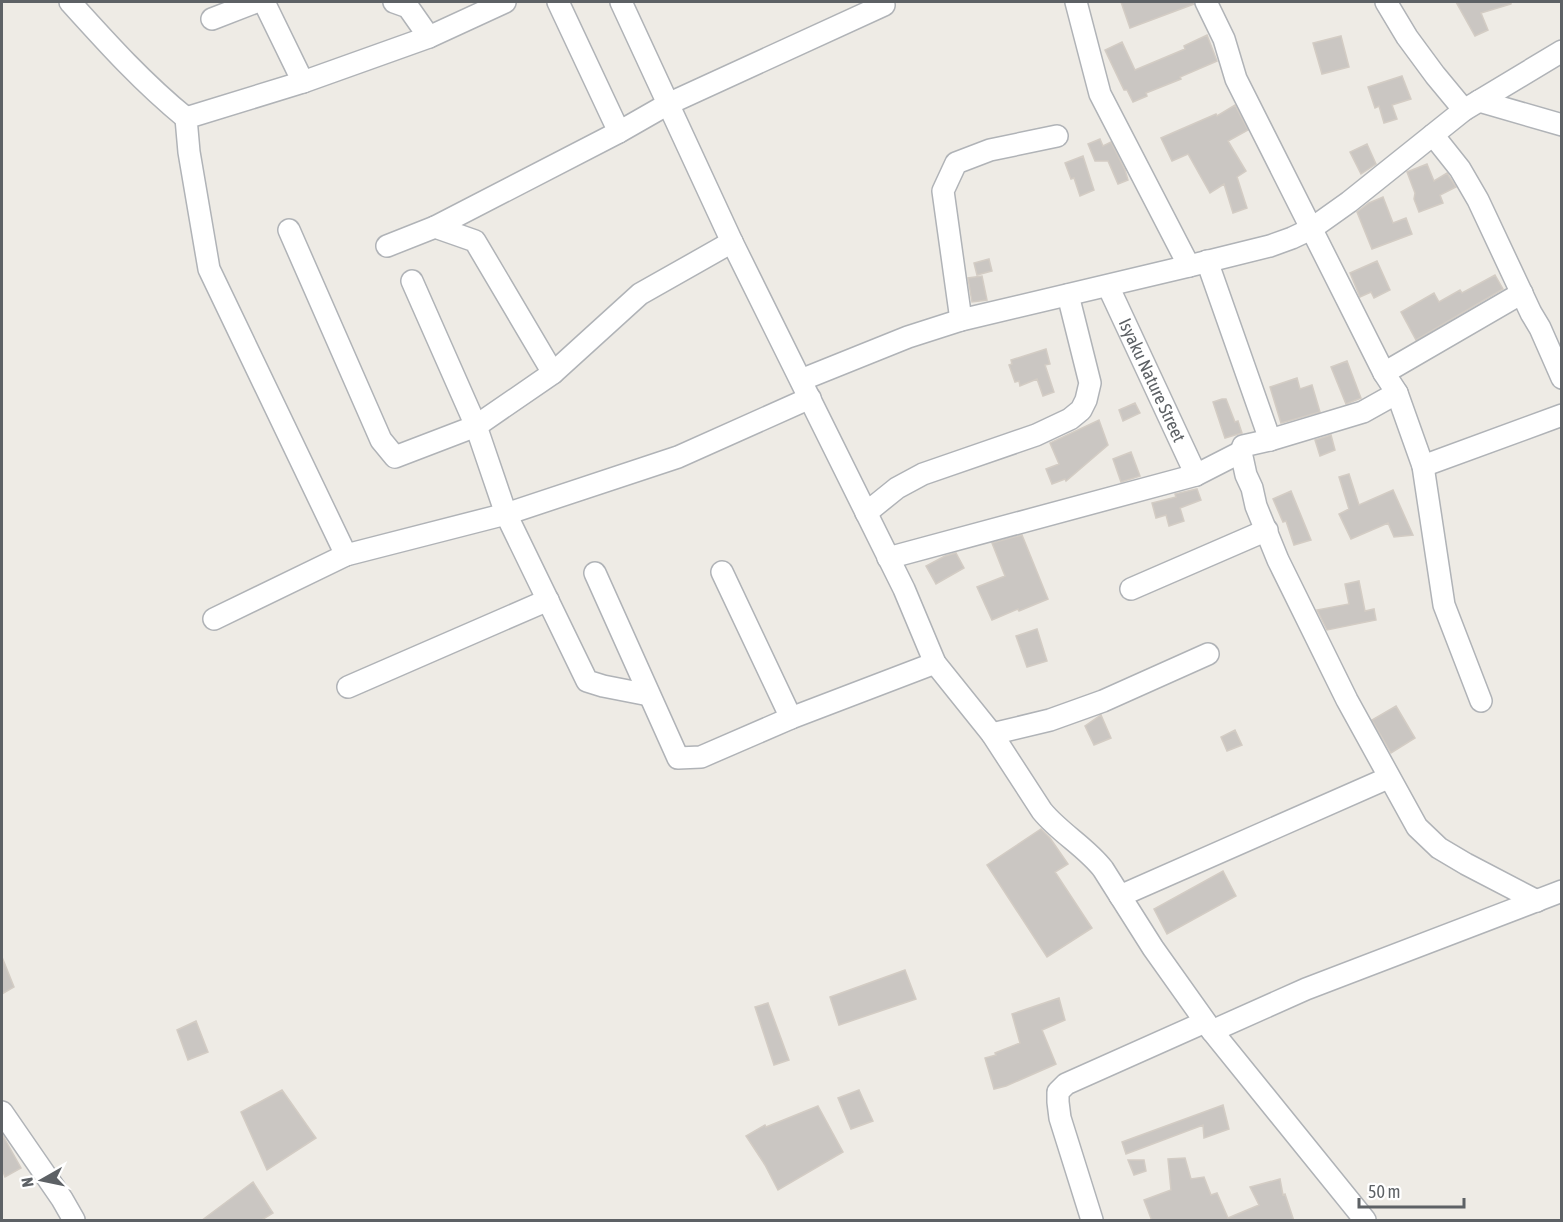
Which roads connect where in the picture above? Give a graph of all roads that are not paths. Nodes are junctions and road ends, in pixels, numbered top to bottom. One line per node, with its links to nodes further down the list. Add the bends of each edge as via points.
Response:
1 (70, 2): 18 (street, via 159,96)
2 (256, 2): 12 (street)
3 (264, 2): 15 (street)
4 (394, 2): 13 (street, via 408,7)
5 (505, 2): 13 (street)
6 (558, 2): 20 (street)
7 (882, 2): 16 (street, via 884,5)
8 (1076, 2): 28 (street, via 1100,94)
9 (1206, 2): 24 (street, via 1224,39 1236,80)
10 (1386, 2): 17 (street, via 1435,75)
11 (625, 6): 16 (street)
12 (212, 19)
13 (429, 37): 15 (street)
14 (1562, 51): 17 (street)
15 (303, 82): 18 (street)
16 (669, 104): 20 (street); 26 (street)
17 (1471, 106): 19 (street); 21 (street)
18 (186, 118): 48 (street, via 209,269)
19 (1562, 125)
20 (619, 132): 23 (street)
21 (1433, 135): 24 (street); 31 (street, via 1469,183)
22 (1057, 136): 33 (street, via 990,150 956,163 943,191)
23 (435, 227): 27 (street); 34 (street, via 475,242)
24 (1311, 229): 28 (street, via 1270,246); 35 (street)
25 (288, 230): 40 (street, via 381,440 395,458)
26 (732, 242): 34 (street, via 640,294); 37 (street)
27 (387, 246)
28 (1198, 264): 30 (street); 41 (street)
29 (412, 281): 40 (street)
30 (1108, 286): 32 (street); 44 (street, Isyaku Nature Street)
31 (1522, 293): 35 (street); 36 (street)
32 (1068, 295): 33 (street); 45 (street, via 1090,383 1081,410 1036,435 924,474 897,488)
33 (961, 320): 37 (street, via 908,337)
34 (553, 373): 40 (street)
35 (1384, 373): 38 (street)
36 (1562, 378)
37 (805, 389): 45 (street); 46 (street, via 678,457)
38 (1397, 393): 41 (street, via 1363,411); 43 (street)
39 (1562, 415): 43 (street)
40 (476, 426): 46 (street)
41 (1270, 440): 42 (street, via 1243,446)
42 (1241, 452): 44 (street); 47 (street)
43 (1423, 466): 59 (street, via 1444,605)
44 (1196, 475): 49 (street)
45 (866, 513): 49 (street)
46 (506, 514): 48 (street); 53 (street)
47 (1267, 530): 52 (street); 62 (street, via 1278,560)
48 (346, 555): 54 (street)
49 (888, 558): 56 (street)
50 (722, 572): 60 (street)
51 (595, 573): 58 (street)
52 (1131, 589)
53 (548, 600): 57 (street); 58 (street, via 587,681)
54 (214, 619)
55 (1208, 654): 61 (street, via 1050,720)
56 (935, 663): 60 (street); 61 (street)
57 (348, 687)
58 (649, 695): 60 (street, via 678,758 700,757)
59 (1481, 701)
60 (791, 718)
61 (992, 734): 64 (street, via 1042,811 1094,857)
62 (1388, 777): 64 (street); 65 (street, via 1417,827 1439,848)
63 (1562, 891): 65 (street)
64 (1120, 896): 66 (street)
65 (1537, 901): 66 (street)
66 (1208, 1026): 69 (street, via 1066,1084 1058,1092 1060,1118); 70 (street)
67 (2, 1112): 68 (street)
68 (74, 1221)
69 (1092, 1221)
70 (1365, 1221)

